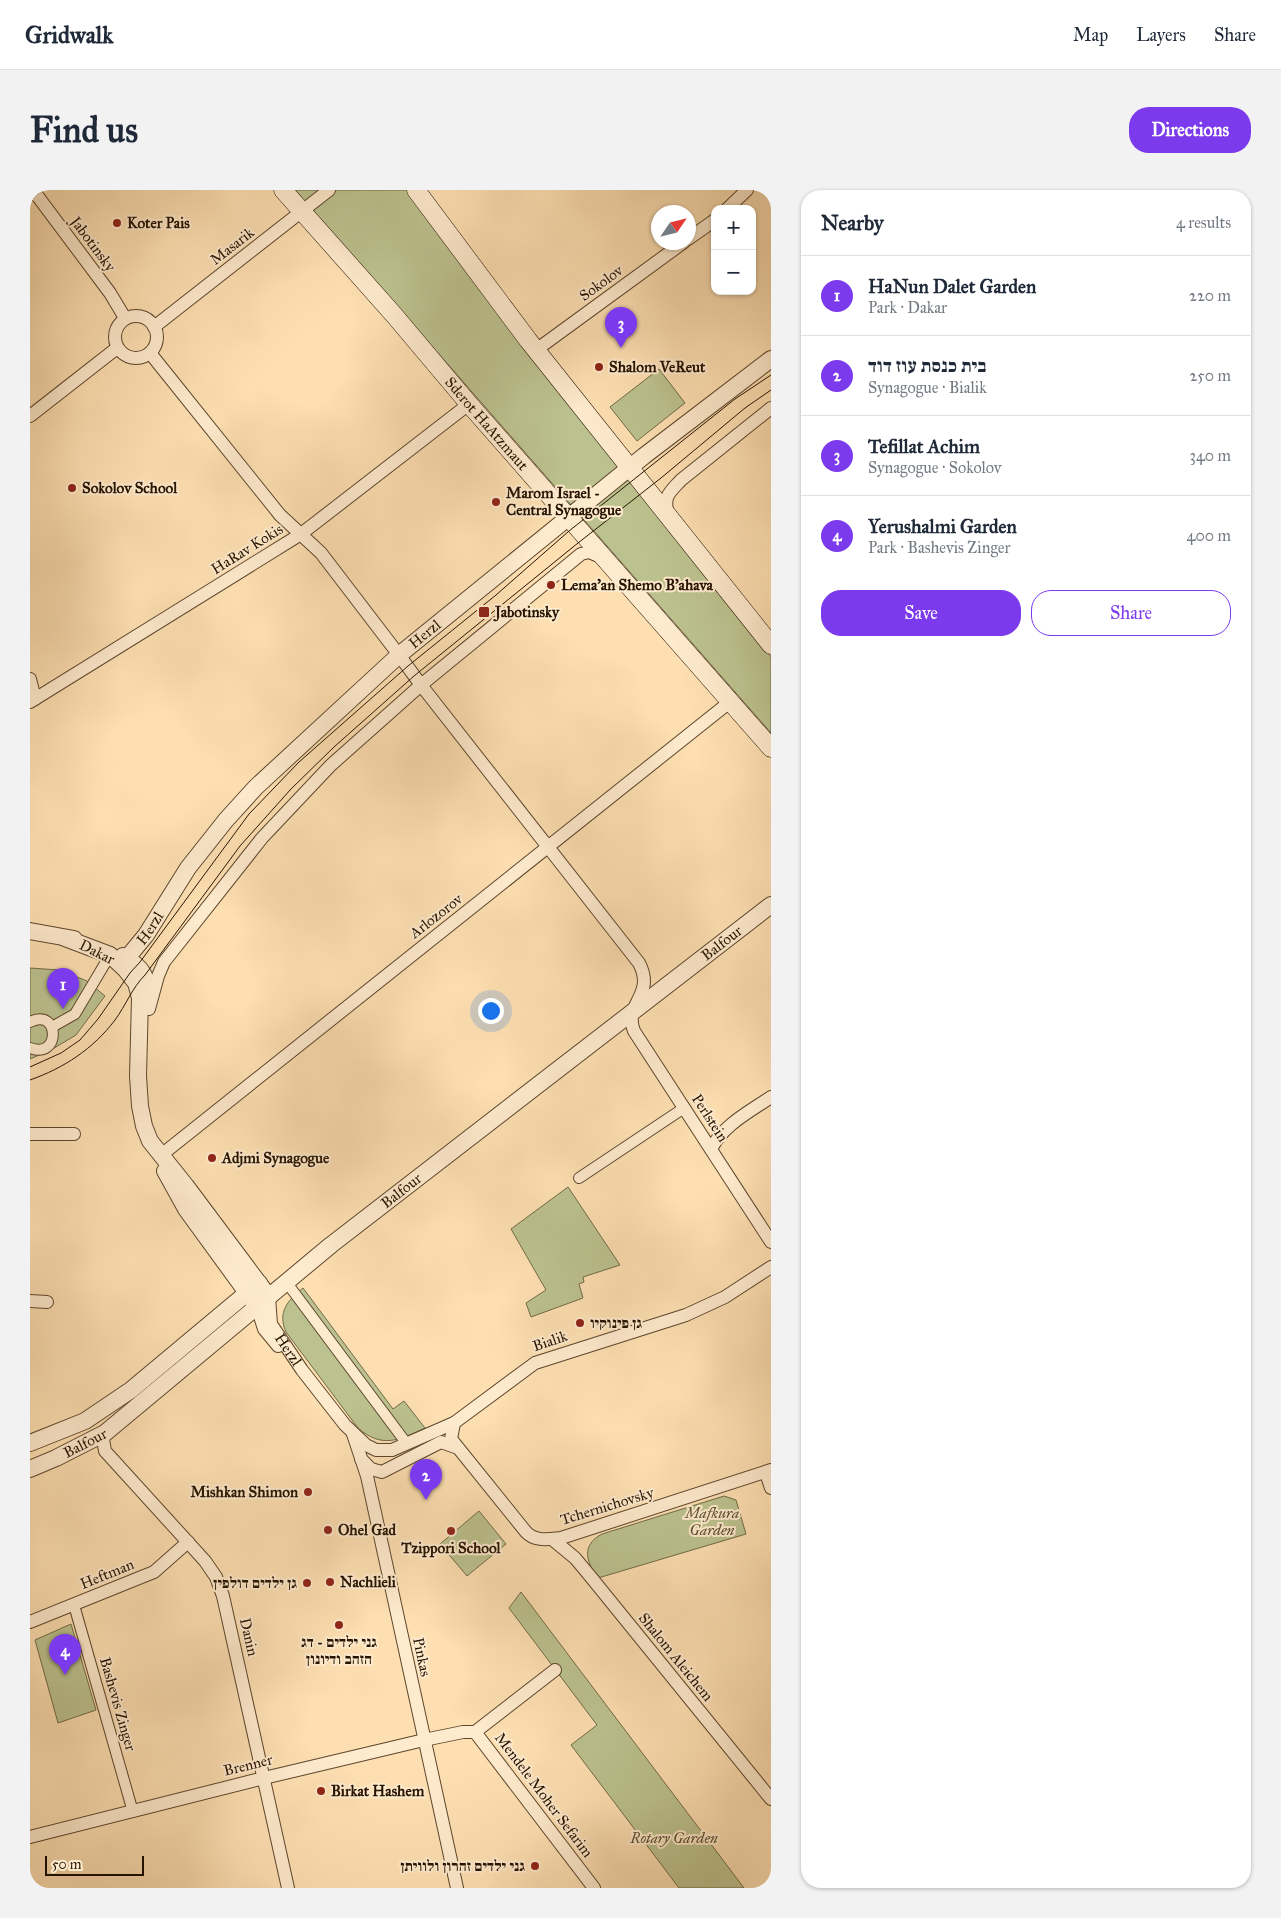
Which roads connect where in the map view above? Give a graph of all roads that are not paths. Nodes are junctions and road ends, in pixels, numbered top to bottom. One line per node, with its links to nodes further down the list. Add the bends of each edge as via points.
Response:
1 (33, 190): 11 (street, Jabotinsky)
2 (283, 190): 7 (main road, Sderot HaAtzmaut)
3 (329, 190): 7 (street, Masarik)
4 (416, 190): 14 (main road)
5 (747, 190): 6 (street)
6 (731, 205)
7 (302, 211): 12 (street, Masarik); 17 (main road, Sderot HaAtzmaut)
8 (711, 223): 9 (street)
9 (696, 233)
10 (673, 250): 14 (street, Sokolov)
11 (125, 318): 12 (street, via 145,318); 13 (street, via 114,335)
12 (154, 327): 15 (street, via 157,340)
13 (117, 348): 15 (street, via 133,358); 19 (street)
14 (536, 350): 20 (main road)
15 (150, 353): 23 (street, via 280,515)
16 (771, 359): 20 (street, Herzl)
17 (469, 404): 22 (main road, Sderot HaAtzmaut); 23 (street, HaRav Kokis)
18 (771, 408): 21 (street, via 681,480 665,504)
19 (30, 416)
20 (631, 467): 21 (main road); 22 (street, Herzl)
21 (669, 517): 25 (main road)
22 (568, 518): 24 (main road, Sderot HaAtzmaut); 26 (street, Herzl)
23 (301, 534): 26 (street, via 321,554); 29 (street, HaRav Kokis)
24 (604, 558): 28 (street, Herzl, via 589,552 581,554); 30 (main road, Sderot HaAtzmaut)
25 (771, 645)
26 (399, 655): 28 (street); 35 (street, Herzl, via 250,793 188,868)
27 (30, 679): 29 (street)
28 (421, 685): 32 (street); 40 (street, Herzl, via 331,765 262,838 164,962)
29 (32, 701)
30 (731, 701): 31 (main road, Sderot HaAtzmaut); 32 (street, Arlozorov)
31 (771, 748)
32 (548, 848): 41 (street, via 641,968 645,982); 51 (street, Arlozorov)
33 (771, 905): 41 (street, Balfour)
34 (30, 931): 36 (street, Dakar)
35 (146, 935): 37 (street, via 120,946); 39 (street, Herzl)
36 (65, 938): 37 (street, Dakar); 38 (street, Dakar)
37 (89, 941): 39 (street, Dakar, via 113,950)
38 (110, 955): 39 (street, Dakar); 43 (street, via 75,1014)
39 (127, 964): 40 (street, Herzl, via 145,975); 45 (street, Herzl, via 140,998)
40 (149, 1009): 45 (street, Herzl)
41 (633, 1010): 47 (street, Perlstein, via 631,1022 634,1031); 56 (street, Balfour, via 331,1245)
42 (30, 1020): 43 (street, via 43,1020)
43 (52, 1027): 44 (street, via 54,1034 50,1044 40,1050)
44 (30, 1048)
45 (138, 1076): 51 (street, Herzl, via 144,1126)
46 (771, 1097): 50 (street, via 726,1128)
47 (684, 1108): 50 (street, Perlstein); 52 (street)
48 (30, 1134): 49 (street)
49 (74, 1134)
50 (711, 1149): 53 (street, Perlstein)
51 (160, 1156): 55 (street, Herzl, via 167,1176 186,1209); 57 (street, Herzl, via 186,1186)
52 (579, 1178)
53 (771, 1242)
54 (771, 1267): 62 (street, Bialik, via 725,1297 686,1315 535,1363)
55 (230, 1269): 57 (street, Herzl); 61 (street, via 234,1285)
56 (287, 1283): 60 (street, Balfour); 66 (street)
57 (253, 1288): 60 (street, Herzl); 61 (street, Balfour)
58 (30, 1301): 59 (street)
59 (47, 1302)
60 (263, 1302): 63 (street, Balfour); 64 (street, Herzl, via 264,1329)
61 (228, 1310): 65 (street, Balfour, via 131,1390 92,1417)
62 (454, 1423): 66 (street, Bialik); 67 (street, Tchernichovsky, via 451,1439)
63 (105, 1433): 69 (street, Balfour); 73 (street, Danin, via 105,1451)
64 (353, 1434): 66 (street, Bialik, via 376,1450 392,1450); 68 (street, Pinkas)
65 (30, 1443)
66 (407, 1444)
67 (458, 1448): 68 (street, via 441,1442 382,1472 371,1469); 72 (street, Tchernichovsky, via 531,1537)
68 (362, 1459): 78 (street, Pinkas)
69 (30, 1469)
70 (769, 1472): 71 (street); 72 (street, Tchernichovsky)
71 (771, 1488)
72 (552, 1539): 80 (street, Shalom Aleichem, via 575,1558)
73 (188, 1542): 74 (street, Heftman, via 154,1572); 79 (street, Danin, via 206,1561 223,1596)
74 (74, 1605): 75 (street, Heftman); 81 (street, Bashevis Zinger)
75 (30, 1622)
76 (555, 1670): 77 (street, Mendele Moher Sefarim)
77 (475, 1732): 78 (street, Brenner); 85 (street, Mendele Moher Sefarim)
78 (424, 1740): 79 (street, Brenner); 84 (street, Pinkas)
79 (264, 1778): 81 (street, Brenner); 83 (street, Danin)
80 (771, 1800)
81 (133, 1812): 82 (street, Brenner)
82 (30, 1837)
83 (288, 1888)
84 (457, 1888)
85 (594, 1888)

